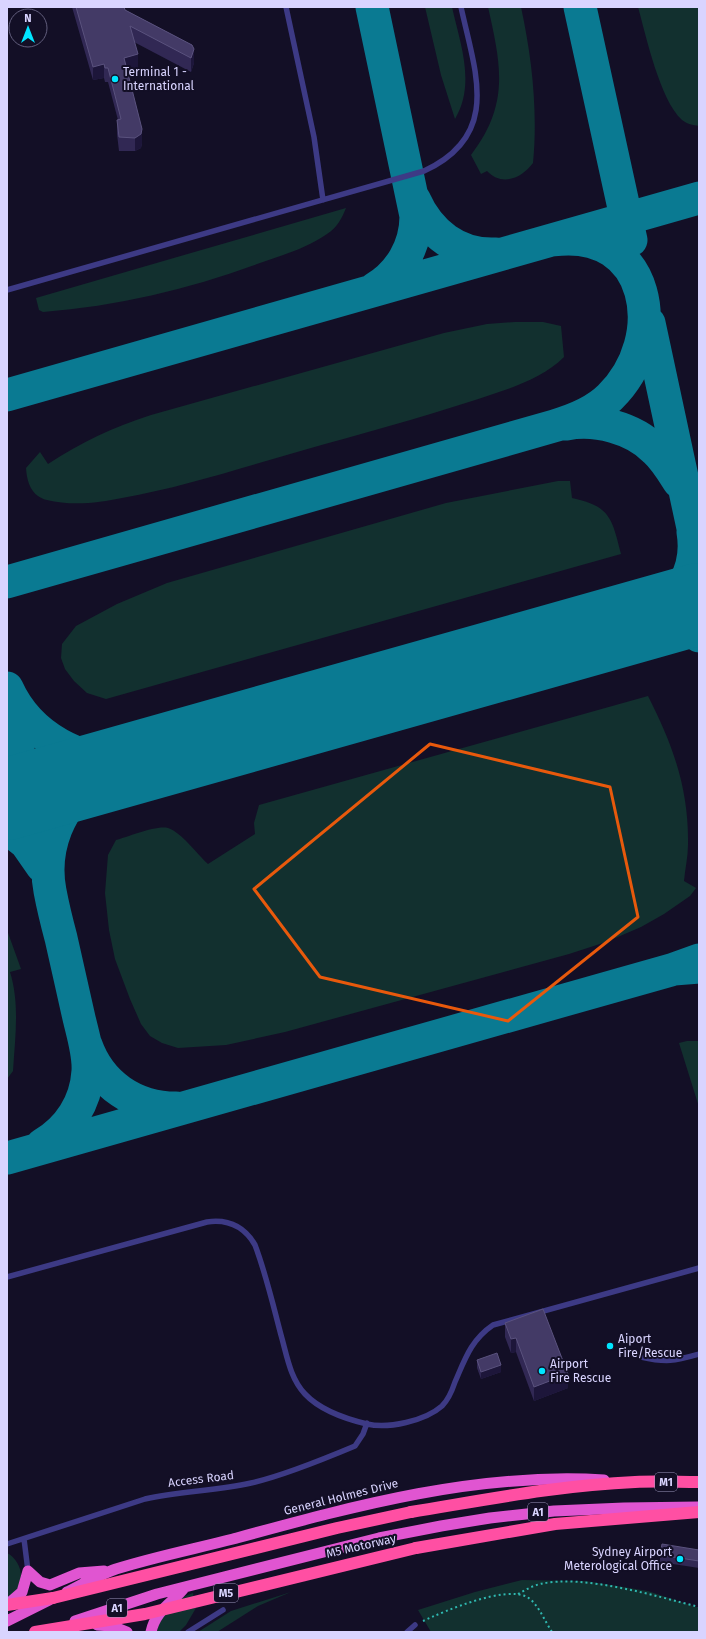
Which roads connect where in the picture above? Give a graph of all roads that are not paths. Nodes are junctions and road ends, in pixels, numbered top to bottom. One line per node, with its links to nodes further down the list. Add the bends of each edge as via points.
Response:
1 (286, 7): 3 (lane, via 314,137)
2 (461, 7): 3 (lane, via 478,92 474,118 464,140 439,164 424,171)
3 (323, 200): 4 (lane)
4 (7, 290)
5 (699, 1268): 9 (lane, via 493,1325 472,1344 451,1394 442,1406 426,1415 396,1424)
6 (7, 1277): 9 (lane, via 207,1222 217,1220 237,1225 255,1245 289,1366 299,1387 316,1404)
7 (699, 1354): 8 (lane, via 671,1362)
8 (641, 1357)
9 (367, 1424): 14 (lane, Access Road, via 355,1446 266,1480 126,1503)
10 (634, 1482): 11 (highway, General Holmes Drive / M1); 16 (highway, General Holmes Drive, via 582,1479 517,1481 405,1495 342,1509); 19 (highway, M5 Motorway, bridge, via 511,1496 411,1512 53,1598)
11 (699, 1482)
12 (699, 1507): 18 (highway, A1, via 554,1511 475,1520 380,1538)
13 (699, 1512): 23 (highway, M5 Motorway / M5, bridge, via 555,1524 416,1548 145,1614)
14 (24, 1539): 15 (lane, Access Road); 17 (lane)
15 (7, 1544)
16 (115, 1570): 17 (highway, via 79,1573 50,1586 40,1582); 21 (highway, General Holmes Drive)
17 (28, 1571): 19 (highway, via 22,1592)
18 (184, 1587): 24 (highway, A1, via 80,1620); 27 (highway, via 177,1598 166,1604 158,1614)
19 (7, 1605)
20 (223, 1610): 28 (lane)
21 (7, 1621)
22 (415, 1625): 29 (lane)
23 (34, 1632)
24 (51, 1632)
25 (65, 1632): 26 (highway, via 101,1625)
26 (127, 1632)
27 (151, 1632)
28 (188, 1632)
29 (407, 1632)

